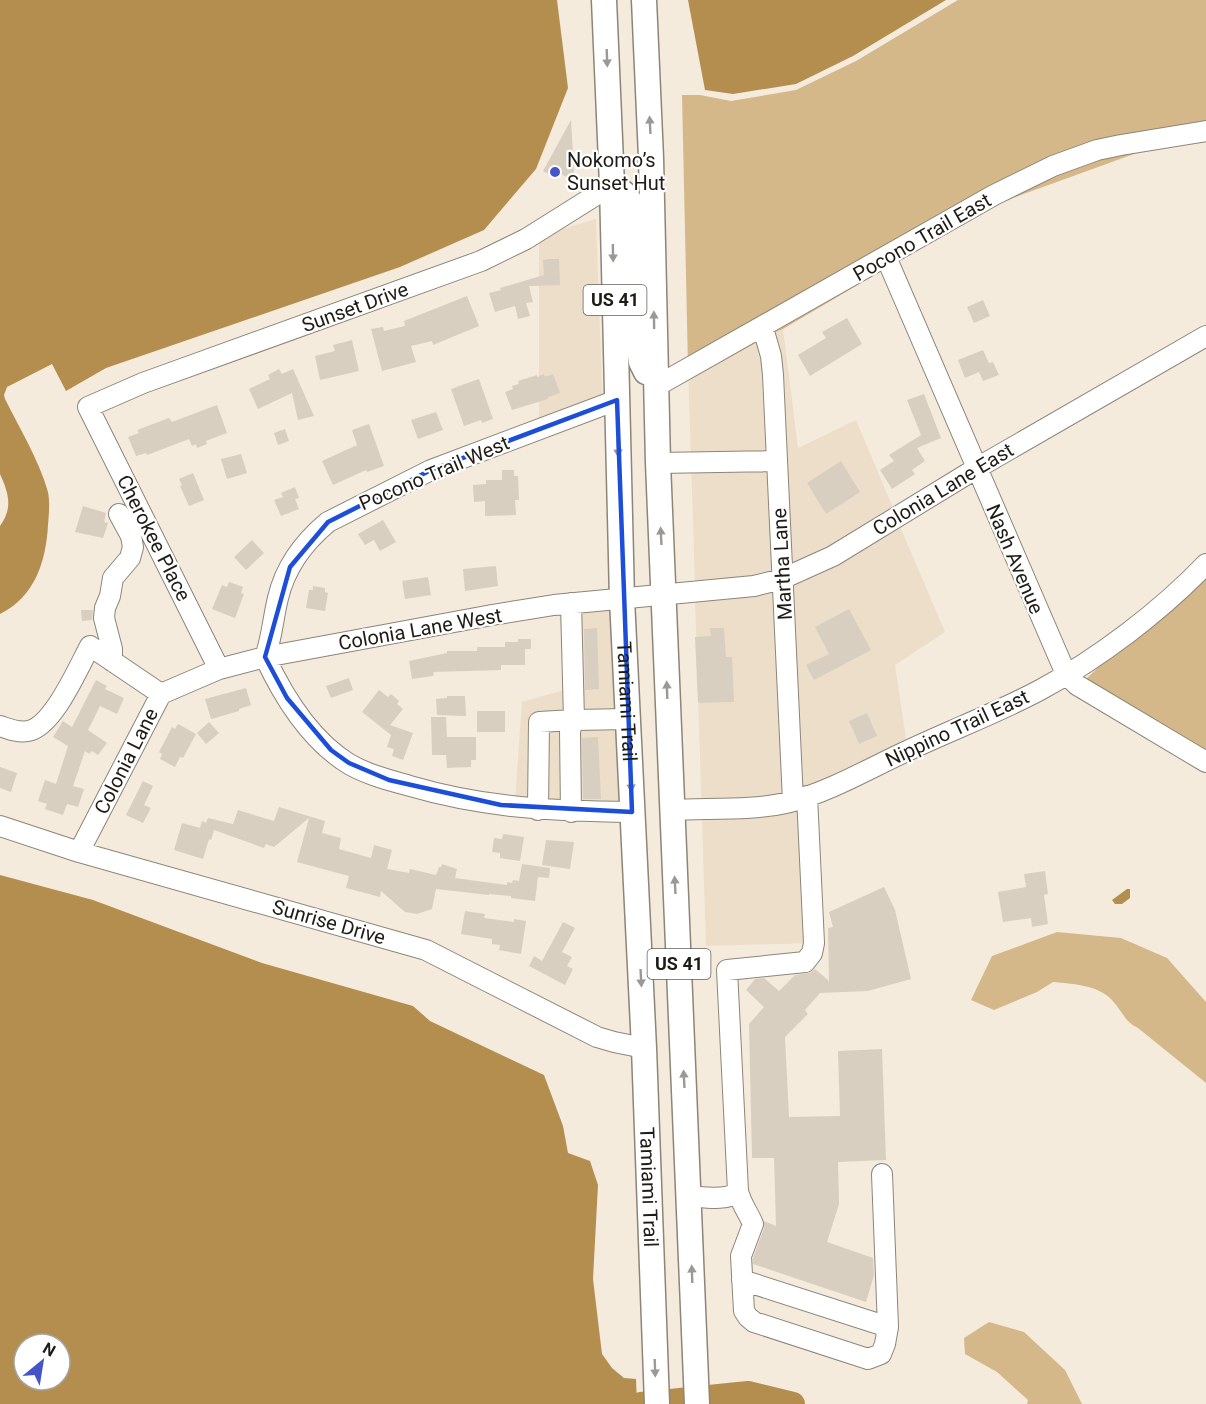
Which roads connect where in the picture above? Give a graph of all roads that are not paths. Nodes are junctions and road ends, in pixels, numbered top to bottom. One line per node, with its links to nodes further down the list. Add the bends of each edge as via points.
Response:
1 (604, 0): 4 (main road, Tamiami Trail / US 41, one-way to 4)
2 (644, 0): 8 (main road, Tamiami Trail / US 41, one-way to 2)
3 (1206, 131): 5 (street, Pocono Trail East, via 1105,148 1053,166)
4 (612, 185): 8 (main road, via 624,192 634,210 637,336 641,362); 9 (main road, Tamiami Trail / US 41, one-way to 9); 10 (street, Sunset Drive, via 526,239 480,261 143,383)
5 (886, 257): 6 (street, Pocono Trail East); 13 (street, Nash Avenue)
6 (763, 328): 8 (street, Pocono Trail East); 11 (street, Martha Lane, via 772,365)
7 (1206, 336): 13 (street, Colonia Lane East)
8 (655, 387): 12 (main road, Tamiami Trail / US 41)
9 (617, 400): 18 (main road, Tamiami Trail / US 41, one-way to 18); 20 (street, Pocono Trail West, via 430,470 328,522 304,547 282,582)
10 (88, 407): 22 (street, Cherokee Place)
11 (777, 461): 12 (street); 16 (street, Martha Lane)
12 (658, 463): 17 (main road, Tamiami Trail / US 41, one-way to 12)
13 (977, 468): 16 (street, Colonia Lane East, via 833,556); 23 (street, Nash Avenue)
14 (119, 514): 21 (street, via 133,547 130,558 113,578 105,608)
15 (1206, 564): 23 (street, Nippino Trail East, via 1144,620)
16 (782, 579): 17 (street, Colonia Lane East, via 753,586); 29 (street, Martha Lane)
17 (664, 595): 18 (street, Colonia Lane East); 31 (main road, Tamiami Trail / US 41, one-way to 17)
18 (622, 599): 19 (street, Colonia Lane West); 25 (main road, Tamiami Trail / US 41)
19 (571, 603): 20 (street, Colonia Lane West); 26 (street)
20 (265, 657): 22 (street, Colonia Lane West); 30 (street, via 301,719 349,764 430,791)
21 (112, 661): 24 (street); 27 (street, via 90,646 54,710 38,728 26,731)
22 (219, 669): 24 (street, Colonia Lane)
23 (1066, 674): 28 (street, Nash Avenue, via 1077,685); 29 (street, Nippino Trail East, via 1038,691)
24 (161, 694): 35 (street, Colonia Lane)
25 (628, 719): 26 (street); 33 (main road, Tamiami Trail / US 41, one-way to 33)
26 (574, 720): 30 (street, via 539,722); 32 (street, via 570,730)
27 (0, 726)
28 (1206, 762)
29 (800, 798): 31 (street, Nippino Trail East, via 768,806); 38 (street, Martha Lane, via 812,953 805,962 726,970)
30 (538, 810): 32 (street)
31 (672, 810): 39 (main road, Tamiami Trail / US 41, one-way to 31)
32 (571, 812): 33 (street)
33 (632, 812): 36 (main road, Tamiami Trail / US 41, one-way to 36)
34 (0, 826): 35 (street, Sunrise Drive)
35 (79, 852): 36 (street, Sunrise Drive, via 426,950 597,1036)
36 (645, 1048): 42 (main road, Tamiami Trail / US 41, one-way to 42)
37 (882, 1174): 41 (street)
38 (738, 1191): 39 (street, via 716,1198); 40 (street, via 741,1205 753,1224 741,1256)
39 (689, 1196): 43 (main road, Tamiami Trail / US 41, one-way to 39)
40 (742, 1280): 41 (street); 41 (street, via 744,1311 754,1322 868,1359 881,1354)
41 (888, 1327)
42 (657, 1404)
43 (697, 1404)

